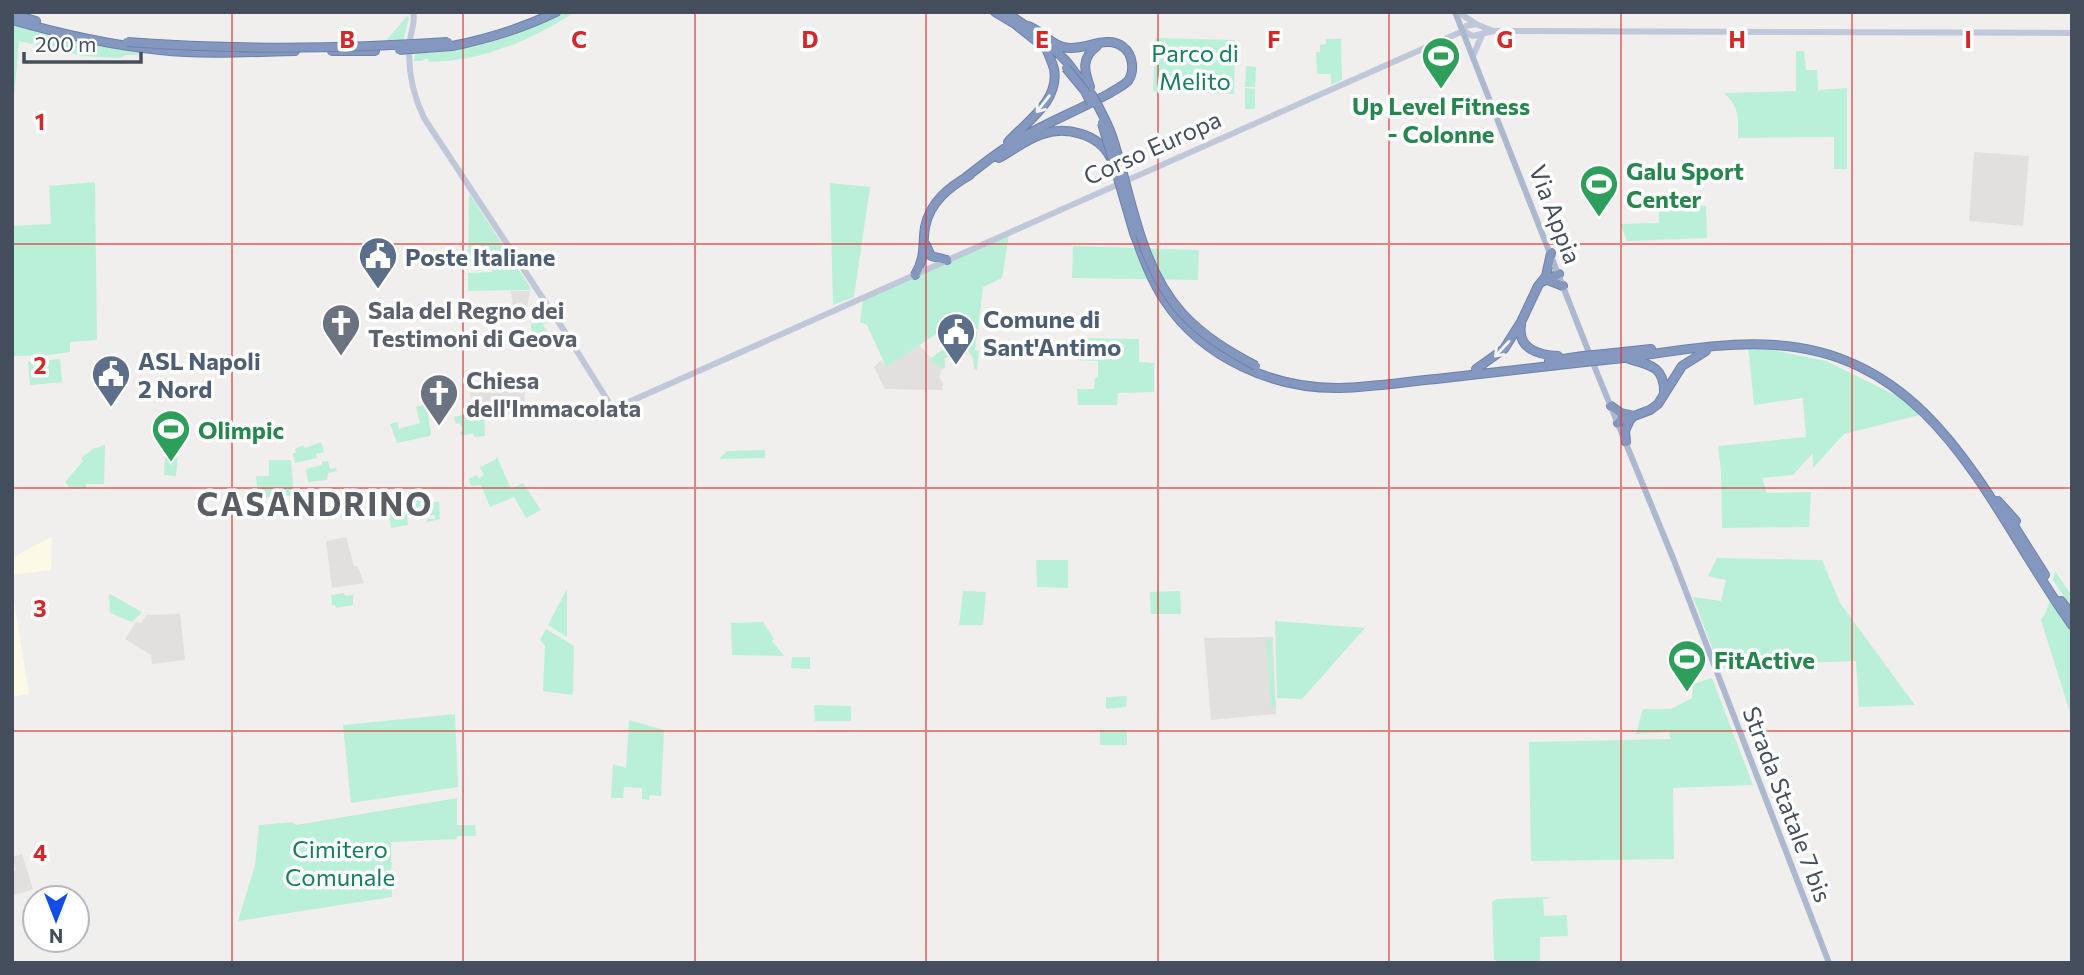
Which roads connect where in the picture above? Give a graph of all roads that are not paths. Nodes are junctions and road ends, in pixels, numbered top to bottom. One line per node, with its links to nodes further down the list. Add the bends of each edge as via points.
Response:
1 (544, 12): 17 (highway)
2 (556, 12): 17 (highway, via 481,40)
3 (995, 12): 18 (highway)
4 (1005, 12): 10 (highway)
5 (1457, 12): 9 (main road); 11 (main road, Via Appia)
6 (414, 13): 30 (main road, Corso Europa, via 411,80 424,118 612,408)
7 (12, 14): 16 (highway)
8 (12, 20): 16 (highway, via 56,33)
9 (1476, 24): 11 (main road, Corso Europa); 12 (main road)
10 (1028, 26): 15 (highway, via 1065,48); 20 (highway)
11 (1463, 31): 14 (main road); 19 (main road, Via Appia); 27 (main road, Corso Europa)
12 (1493, 31): 13 (main road); 14 (main road)
13 (2072, 33)
14 (1482, 35): 19 (main road)
15 (1106, 42): 21 (highway, via 1089,52 1085,61); 22 (highway, via 1122,46 1131,58 1132,72 1125,84)
16 (127, 44): 17 (highway, bridge)
17 (450, 44)
18 (1046, 48): 20 (highway); 22 (highway, one-way to 22, via 1054,73 1052,92)
19 (1473, 57): 25 (main road, Via Appia)
20 (1068, 66): 21 (highway, bridge); 23 (highway, bridge, via 1102,124)
21 (1092, 95): 39 (highway, bridge, via 1112,136 1136,223 1160,282 1199,330)
22 (1003, 149): 24 (highway)
23 (1115, 169): 24 (highway, bridge, via 1105,147 1093,138 1054,131 1030,139); 39 (highway, bridge, via 1145,264 1166,302 1209,346 1233,362)
24 (966, 177): 26 (highway, via 934,205 926,226)
25 (1551, 253): 29 (main road, Via Appia); 31 (highway)
26 (927, 257): 27 (highway); 28 (highway); 30 (highway)
27 (947, 260): 28 (main road, Corso Europa)
28 (932, 267): 30 (main road, Corso Europa)
29 (1558, 272): 31 (highway); 32 (main road, Via Appia)
30 (915, 275)
31 (1545, 279): 32 (highway); 33 (highway)
32 (1563, 286): 42 (main road, Via Appia)
33 (1521, 322): 37 (highway, via 1525,345); 40 (highway, one-way to 40, via 1504,349)
34 (1728, 345): 36 (highway); 41 (highway, via 1704,351 1682,366); 51 (highway, via 1819,351 1875,373 1912,400 1968,463)
35 (1604, 357): 36 (highway); 37 (highway, bridge); 46 (highway, via 1763,339 1793,341 1846,355 1894,380 1922,402 1959,444)
36 (1624, 358): 41 (highway, via 1656,368 1665,384)
37 (1552, 361): 38 (highway)
38 (1526, 366): 39 (highway, via 1339,388 1289,383); 40 (highway)
39 (1255, 369): 40 (highway, via 1339,383)
40 (1476, 369)
41 (1664, 397): 43 (highway, via 1650,410)
42 (1611, 406): 43 (highway); 44 (main road, Strada Statale 7 bis)
43 (1631, 417): 44 (highway); 45 (highway)
44 (1618, 424): 45 (main road, Strada Statale 7 bis)
45 (1626, 442): 52 (main road, Strada Statale 7 bis)
46 (1998, 501): 47 (highway); 49 (highway)
47 (2016, 520)
48 (2038, 551): 49 (highway)
49 (2040, 568): 50 (highway)
50 (2072, 615)
51 (2072, 625)
52 (1829, 963)

